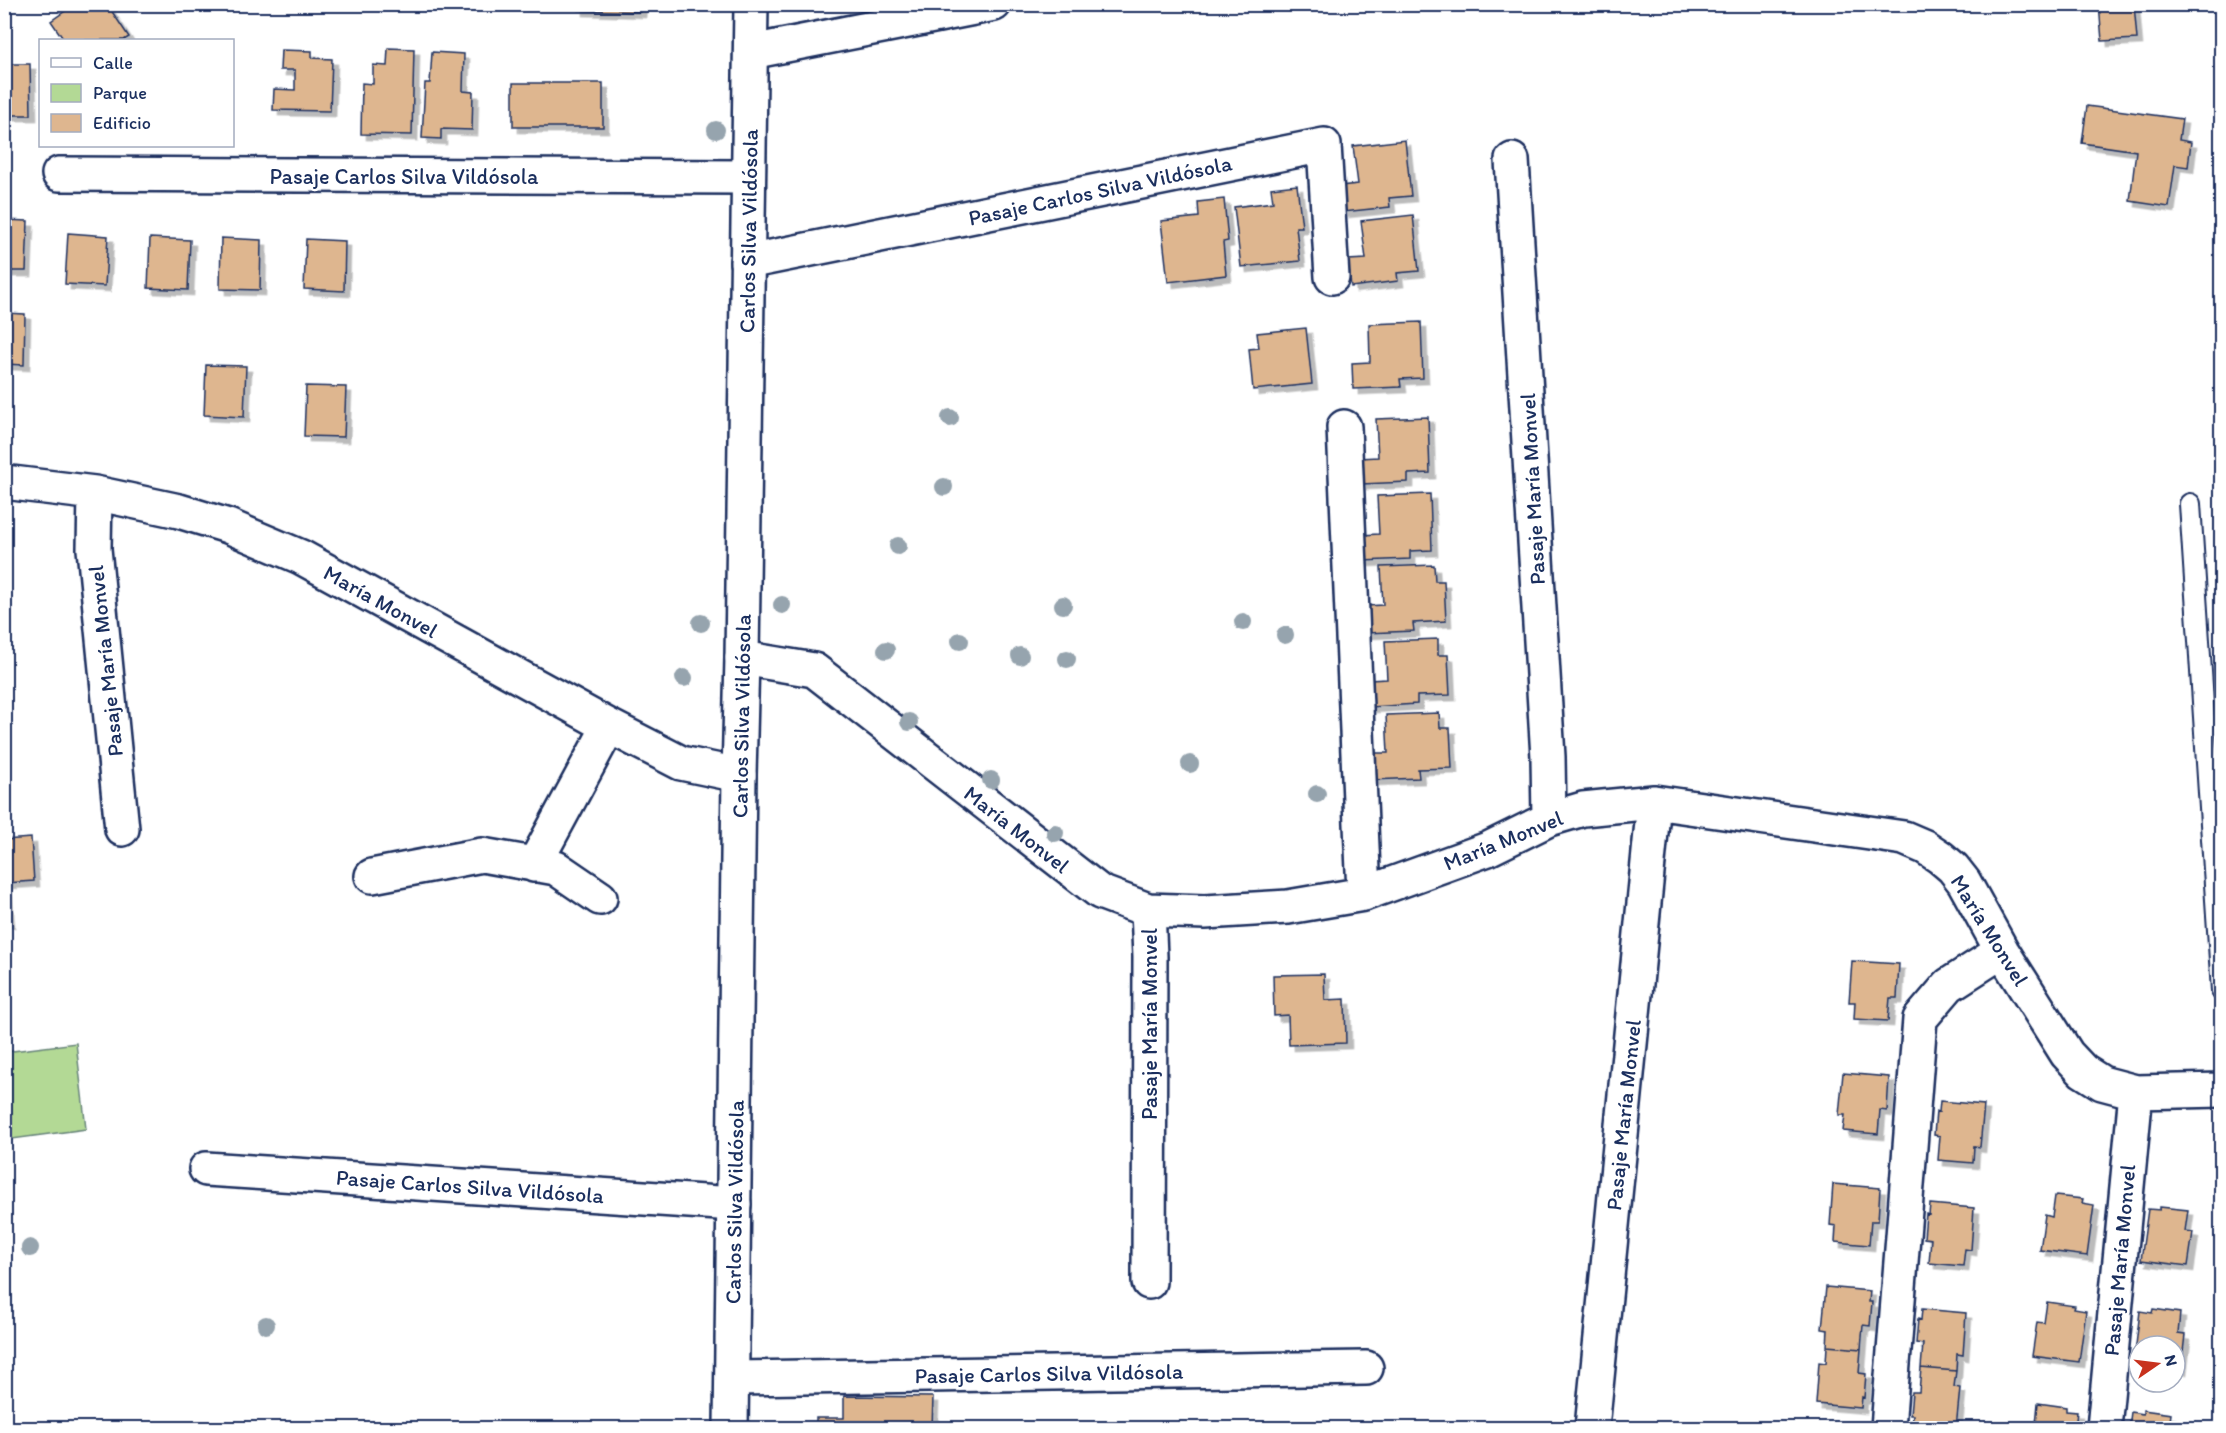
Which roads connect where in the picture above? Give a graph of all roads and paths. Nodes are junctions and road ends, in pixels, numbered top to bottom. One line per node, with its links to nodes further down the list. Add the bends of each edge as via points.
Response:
1 (751, 4): 3 (street, Carlos Silva Vildósola)
2 (994, 4): 3 (street)
3 (750, 52): 6 (street, Carlos Silva Vildósola)
4 (1512, 160): 17 (street, Pasaje María Monvel)
5 (59, 174): 6 (street, Pasaje Carlos Silva Vildósola)
6 (748, 177): 7 (street, Carlos Silva Vildósola)
7 (747, 262): 8 (street, Pasaje Carlos Silva Vildósola, via 1324,145); 13 (street, Carlos Silva Vildósola)
8 (1332, 277)
9 (1344, 426): 21 (street)
10 (4, 482): 11 (street, María Monvel)
11 (95, 492): 14 (street, María Monvel, via 228,526 301,557); 18 (street, Pasaje María Monvel, via 94,549)
12 (2190, 504): 25 (lane)
13 (742, 658): 15 (street, Carlos Silva Vildósola); 23 (street, María Monvel, via 814,670 1100,892)
14 (609, 726): 15 (street, María Monvel, via 681,763); 19 (street)
15 (739, 775): 29 (street, Carlos Silva Vildósola)
16 (1654, 802): 17 (street, María Monvel, via 1583,808); 24 (street, María Monvel, via 1904,838 1925,847 1953,868); 34 (street, Pasaje María Monvel)
17 (1549, 819): 21 (street, María Monvel, via 1488,849)
18 (122, 829)
19 (534, 864): 20 (street, via 482,855); 22 (street, via 556,868)
20 (372, 876)
21 (1364, 894): 23 (street, María Monvel, via 1288,907 1205,912)
22 (600, 898)
23 (1148, 910): 30 (street, Pasaje María Monvel)
24 (2002, 951): 27 (street, María Monvel, via 2067,1054 2083,1071 2103,1083); 35 (street, via 1949,985 1920,1019)
25 (2222, 991)
26 (2222, 1090): 27 (street, María Monvel)
27 (2136, 1092): 36 (street, Pasaje María Monvel)
28 (206, 1169): 29 (street, Pasaje Carlos Silva Vildósola)
29 (734, 1204): 32 (street, Carlos Silva Vildósola)
30 (1149, 1282)
31 (1366, 1368): 32 (street, Pasaje Carlos Silva Vildósola)
32 (732, 1378): 33 (street, Carlos Silva Vildósola)
33 (731, 1428)
34 (1592, 1428)
35 (1888, 1428)
36 (2104, 1428)

